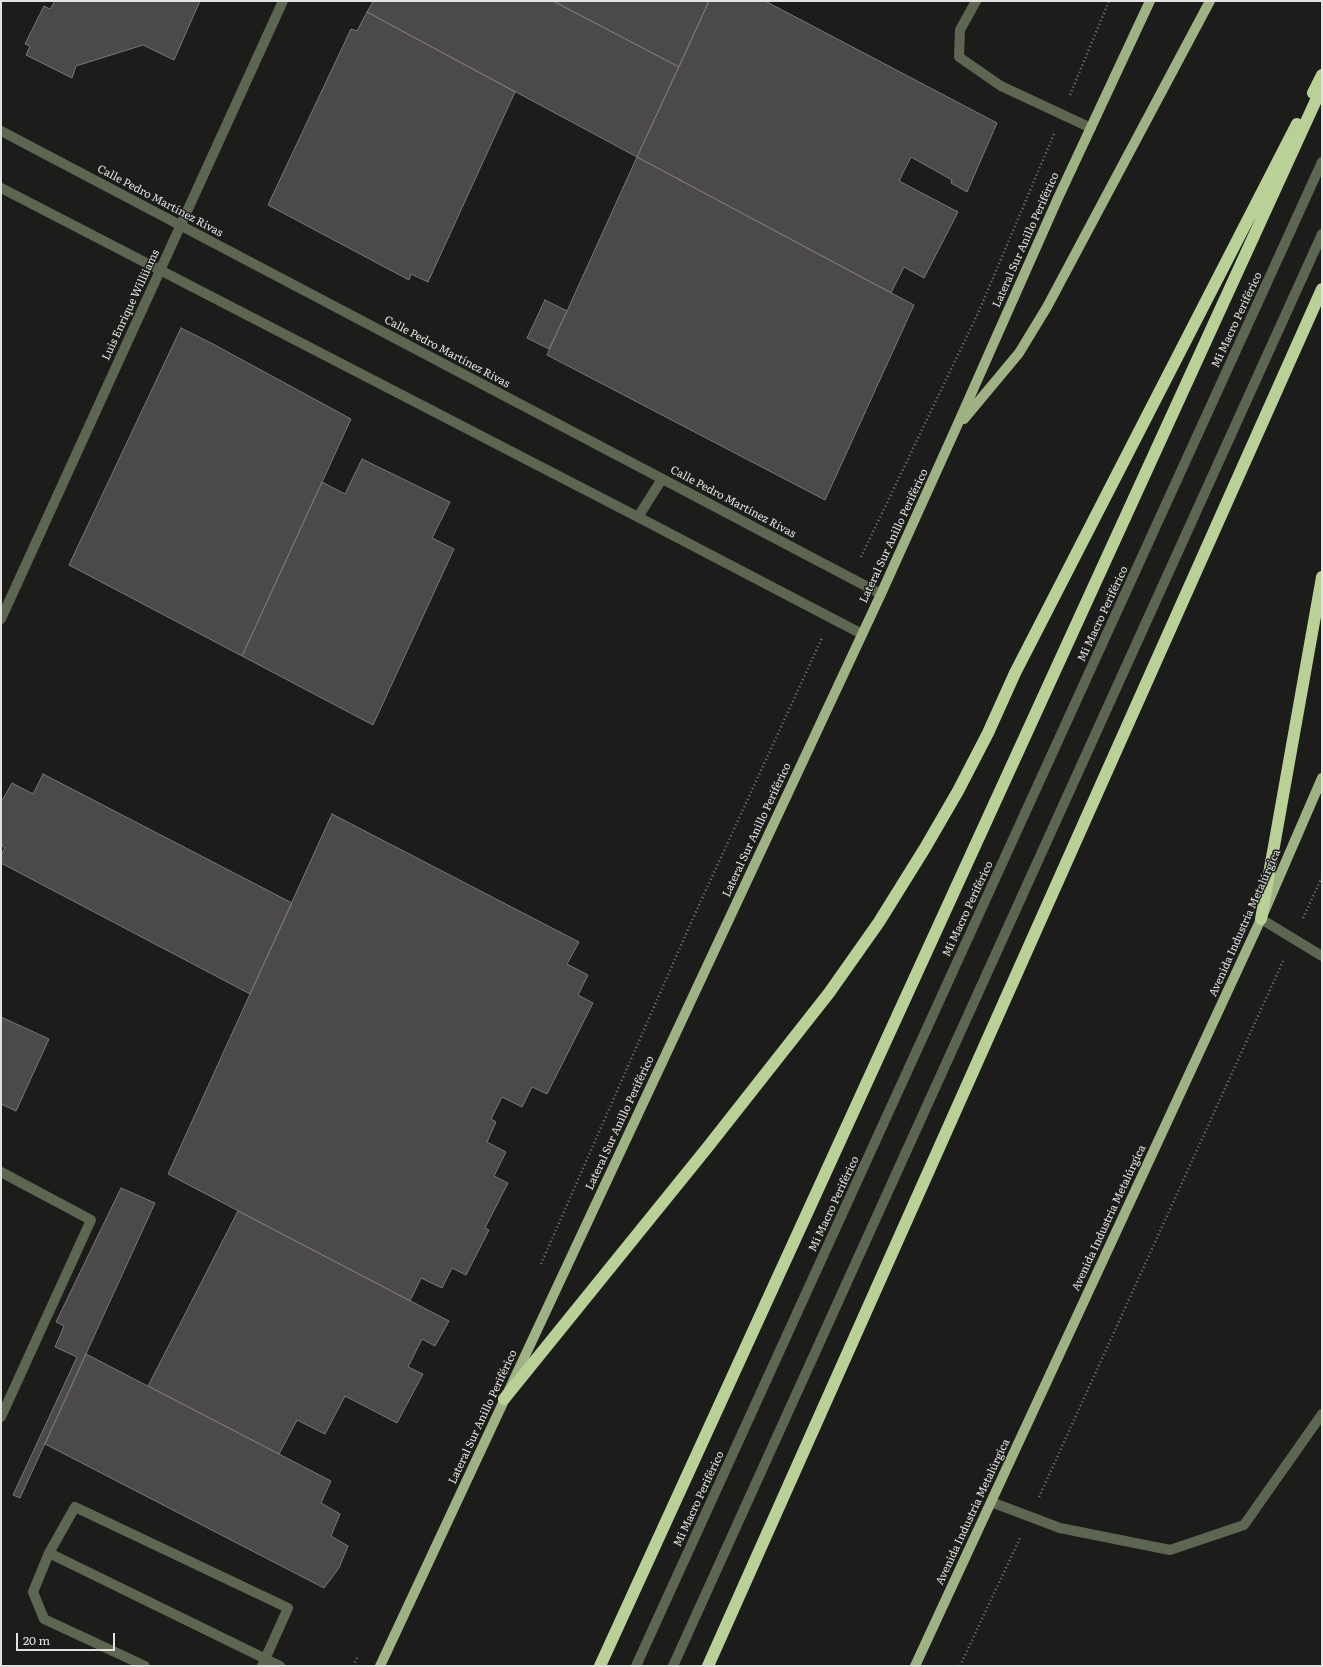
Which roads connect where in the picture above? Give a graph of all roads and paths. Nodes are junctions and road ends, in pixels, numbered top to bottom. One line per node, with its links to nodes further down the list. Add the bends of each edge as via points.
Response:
1 (283, 1): 13 (street, Luis Enrique Williiams)
2 (976, 1): 8 (street, via 960,30 959,57 1001,86)
3 (1109, 1): 8 (path)
4 (1150, 1): 9 (main road, Lateral Sur Anillo Periférico)
5 (1210, 1): 17 (main road, via 1047,307 1019,353)
6 (1322, 75): 33 (highway, via 1015,673 985,739 925,848 879,922 829,992 707,1148)
7 (1322, 87): 45 (highway)
8 (1062, 115): 9 (street); 21 (path, via 979,311)
9 (1091, 128): 17 (main road, Lateral Sur Anillo Periférico)
10 (1, 131): 13 (street, Calle Pedro Martínez Rivas)
11 (1322, 162): 46 (street, Mi Macro Periférico)
12 (1, 188): 15 (street)
13 (181, 226): 15 (street, Luis Enrique Williiams); 18 (street, Calle Pedro Martínez Rivas)
14 (1322, 234): 47 (street)
15 (160, 270): 19 (street); 24 (street, Luis Enrique Williiams)
16 (1322, 289): 48 (highway)
17 (956, 428): 22 (main road, Lateral Sur Anillo Periférico)
18 (662, 479): 19 (street); 21 (street, Calle Pedro Martínez Rivas)
19 (638, 517): 23 (street)
20 (1322, 577): 28 (highway)
21 (851, 578): 22 (street, Calle Pedro Martínez Rivas)
22 (881, 594): 25 (main road, Lateral Sur Anillo Periférico)
23 (832, 618): 25 (street); 32 (path, via 694,916)
24 (1, 619)
25 (862, 634): 33 (main road, Lateral Sur Anillo Periférico)
26 (1322, 778): 28 (main road, Avenida Industria Metalúrgica)
27 (1322, 877): 29 (path)
28 (1261, 919): 29 (street); 36 (main road, Avenida Industria Metalúrgica)
29 (1293, 939): 30 (street); 37 (path)
30 (1322, 956)
31 (1, 1172): 35 (street, via 91,1220)
32 (538, 1271)
33 (504, 1399): 44 (main road, Lateral Sur Anillo Periférico)
34 (1322, 1414): 37 (street, via 1244,1525 1170,1550 1060,1528)
35 (1, 1417)
36 (991, 1502): 37 (street); 49 (main road, Avenida Industria Metalúrgica)
37 (1030, 1516): 50 (path)
38 (49, 1553): 40 (street); 40 (street, via 75,1506 288,1608); 41 (street, via 33,1592 44,1619)
39 (360, 1652): 43 (path)
40 (264, 1662): 42 (street)
41 (144, 1666)
42 (280, 1666)
43 (353, 1666)
44 (380, 1666)
45 (600, 1666)
46 (636, 1666)
47 (673, 1666)
48 (708, 1666)
49 (915, 1666)
50 (960, 1666)

